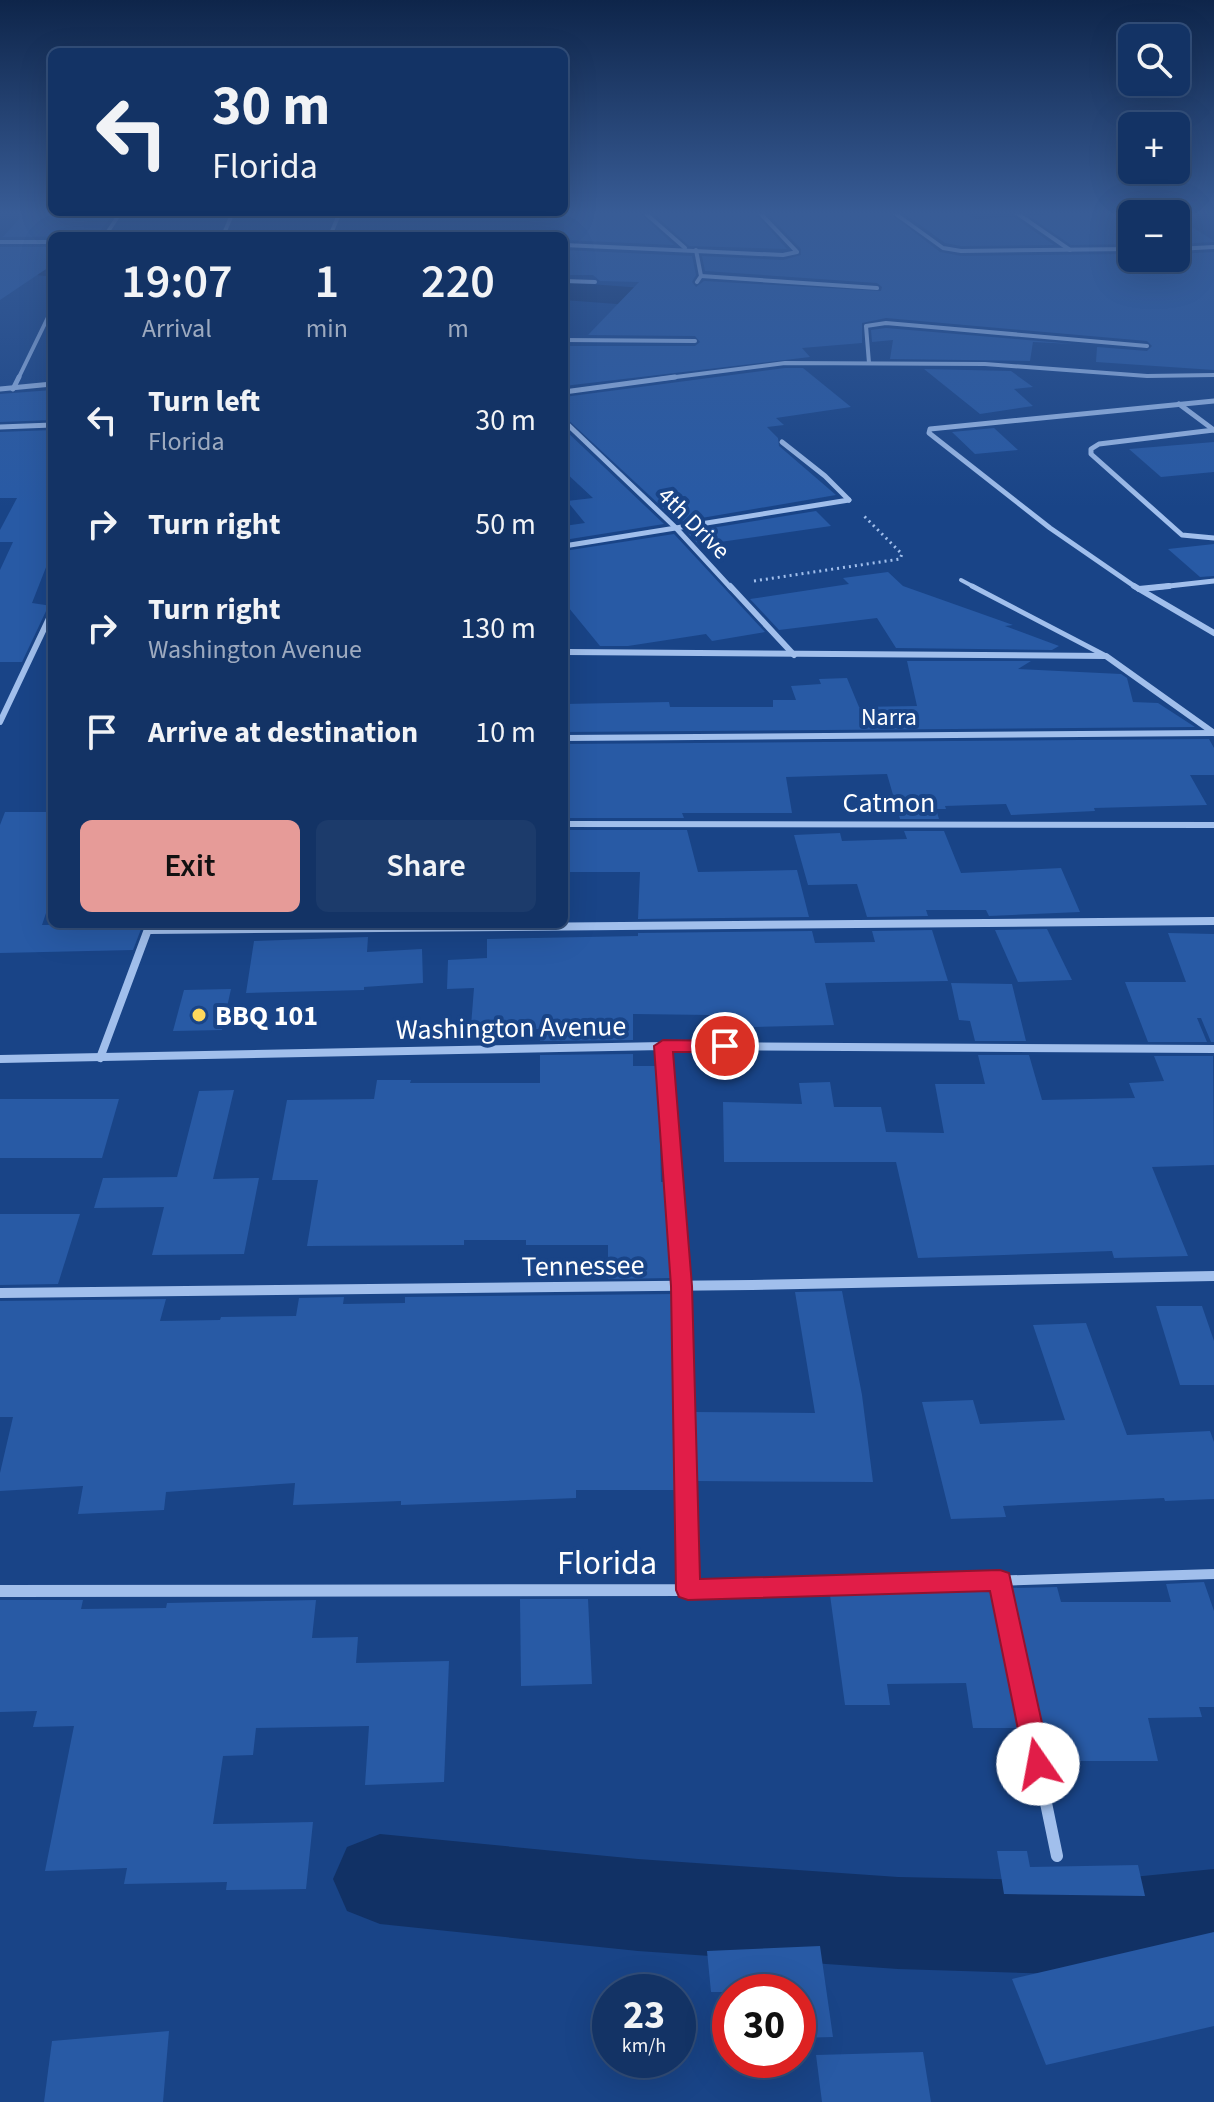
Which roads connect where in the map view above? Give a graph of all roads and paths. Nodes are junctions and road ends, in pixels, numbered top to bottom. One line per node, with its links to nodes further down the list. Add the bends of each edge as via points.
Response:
1 (48, 319): 9 (street)
2 (568, 340): 3 (street)
3 (695, 341)
4 (1147, 346): 5 (street, via 886,323 866,326)
5 (869, 363): 6 (street); 10 (street, via 770,363)
6 (1214, 375)
7 (48, 385): 9 (street)
8 (0, 389): 9 (street)
9 (13, 389)
10 (568, 391)
11 (1214, 401): 12 (street)
12 (1179, 403): 19 (street, via 1214,430 1099,444 1091,454 1182,535); 24 (street, via 936,427 929,433 1050,528)
13 (48, 425): 15 (street)
14 (568, 425): 18 (street, 4th Drive)
15 (0, 427)
16 (782, 442): 17 (street)
17 (849, 500): 18 (street); 23 (path, via 902,554 900,559)
18 (675, 527): 20 (street); 23 (street, 4th Drive)
19 (1214, 538)
20 (568, 545)
21 (961, 580): 29 (lane)
22 (1214, 581): 24 (street)
23 (729, 584): 28 (street, 4th Drive)
24 (1139, 589): 26 (street)
25 (48, 620): 30 (street)
26 (1214, 633)
27 (568, 652): 28 (street)
28 (794, 655): 29 (street)
29 (1106, 656): 31 (street)
30 (0, 722)
31 (1214, 733): 32 (street, Narra)
32 (568, 738)
33 (568, 824): 34 (street, Catmon)
34 (1214, 825)
35 (1214, 921): 36 (street)
36 (568, 925)
37 (149, 928): 40 (street)
38 (663, 1046): 39 (street, Washington Avenue); 40 (street, Washington Avenue); 43 (street)
39 (1214, 1049)
40 (100, 1058): 41 (street, Washington Avenue)
41 (0, 1059)
42 (1214, 1276): 43 (street, Tennessee)
43 (682, 1286): 44 (street, Tennessee); 47 (street)
44 (0, 1293)
45 (1214, 1574): 46 (street, Florida)
46 (1000, 1580): 47 (street, Florida); 49 (street)
47 (688, 1590): 48 (street, Florida)
48 (0, 1591)
49 (1057, 1856)

